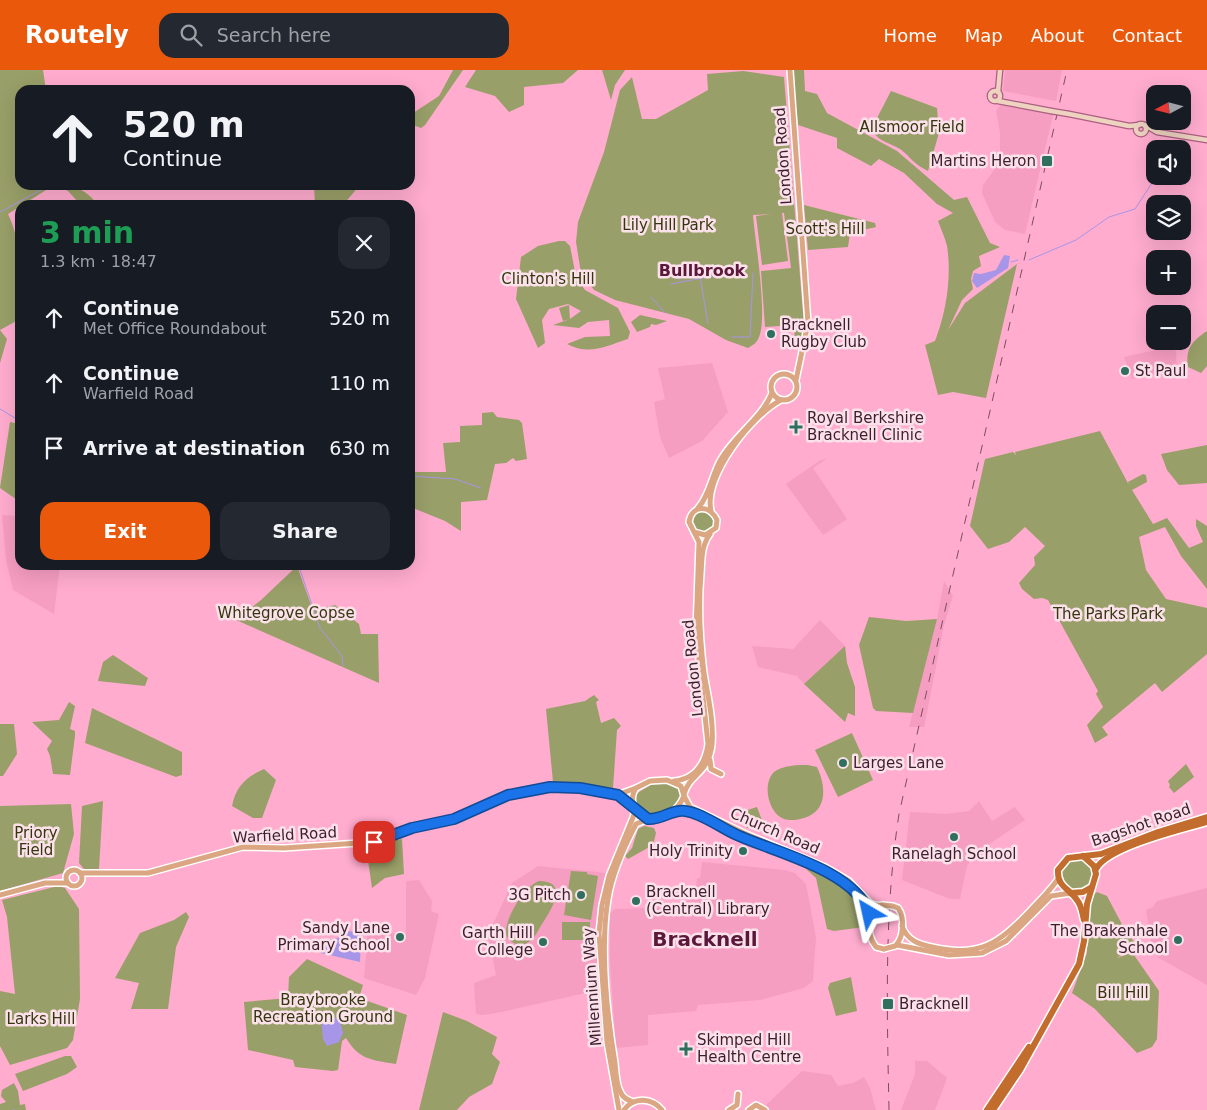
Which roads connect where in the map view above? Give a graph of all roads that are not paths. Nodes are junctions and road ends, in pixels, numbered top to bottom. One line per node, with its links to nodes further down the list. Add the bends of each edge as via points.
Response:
1 (790, 70): 13 (main road, London Road, via 808,323)
2 (1000, 70): 3 (main road)
3 (997, 93): 4 (main road); 4 (main road, via 990,94 990,99); 5 (main road)
4 (998, 100): 5 (main road)
5 (1014, 102): 7 (main road, bridge)
6 (1139, 125): 7 (main road); 8 (main road); 9 (main road)
7 (1128, 126): 9 (main road)
8 (1145, 126): 10 (main road); 11 (main road)
9 (1137, 131): 11 (main road)
10 (1157, 132): 11 (main road); 12 (main road)
11 (1144, 133)
12 (1207, 140)
13 (800, 360): 14 (main road); 15 (main road, London Road)
14 (784, 374): 15 (main road); 16 (main road, via 772,381)
15 (796, 380): 17 (main road, via 794,396)
16 (772, 393): 17 (main road); 18 (main road, via 767,404 722,457)
17 (781, 400): 19 (main road, via 767,410 728,456 711,494)
18 (698, 509): 19 (main road); 20 (main road, via 689,520)
19 (711, 511): 21 (main road, via 718,523)
20 (694, 532): 21 (main road, via 702,536); 24 (main road, London Road, via 699,542 696,631 708,744 697,771 685,779)
21 (710, 534): 22 (main road, London Road, via 703,547 700,599 702,651 712,734)
22 (710, 754): 23 (main road, London Road); 23 (main road, via 710,769 721,774)
23 (698, 776): 27 (main road, London Road, via 689,783)
24 (674, 781): 25 (main road, via 657,780); 27 (main road, via 681,786)
25 (636, 788): 26 (main road, Warfield Road); 28 (main road)
26 (618, 795): 28 (main road); 38 (main road, Warfield Road, via 564,787 527,790 454,819 412,828 374,842 284,848 243,847 148,873)
27 (684, 795): 29 (main road); 32 (main road, Church Road, via 689,806)
28 (633, 807): 31 (main road); 55 (main road, Millennium Way, via 633,821 606,884 599,927 607,1042)
29 (674, 812): 31 (main road); 32 (main road, Church Road, via 688,811)
30 (1207, 817): 35 (highway, Bagshot Road, via 1101,854)
31 (648, 819): 54 (main road, Millennium Way, via 636,824 621,856 610,887 606,912 606,983 613,1050 620,1092)
32 (713, 821): 34 (main road, Church Road)
33 (1207, 823): 36 (highway, Bagshot Road, via 1110,855 1102,859)
34 (729, 829): 47 (main road, Church Road, via 826,867 849,882 871,904); 48 (main road, Church Road, via 833,876 860,898)
35 (1083, 856): 36 (highway); 41 (highway, via 1066,860 1058,870)
36 (1096, 869): 44 (highway)
37 (80, 873): 38 (main road, Warfield Road); 39 (main road, via 74,870); 40 (main road)
38 (97, 874): 40 (main road, Warfield Road)
39 (67, 876): 42 (main road); 43 (main road)
40 (82, 879): 43 (main road, via 75,886)
41 (1058, 879): 45 (highway); 50 (main road, via 1008,933 981,949 953,951 920,944 907,936)
42 (52, 882): 43 (main road); 46 (main road)
43 (68, 883)
44 (1092, 887): 45 (highway); 49 (highway)
45 (1071, 893): 49 (highway, via 1079,903); 51 (main road, via 1051,896 1006,941 982,953 949,955)
46 (0, 896)
47 (882, 906): 48 (main road); 50 (main road, bridge, via 898,908)
48 (871, 918): 51 (main road, bridge, via 869,931 876,947 884,949)
49 (1085, 923): 52 (highway, via 1077,970)
50 (902, 926): 51 (main road)
51 (896, 945)
52 (1034, 1041): 61 (highway); 62 (highway, via 1020,1070)
53 (738, 1094): 58 (main road, via 738,1104)
54 (633, 1102): 56 (main road); 57 (main road, via 651,1101)
55 (619, 1110)
56 (624, 1110)
57 (662, 1110)
58 (729, 1110)
59 (749, 1110): 60 (main road, via 756,1104)
60 (765, 1110)
61 (987, 1110)
62 (993, 1110)

